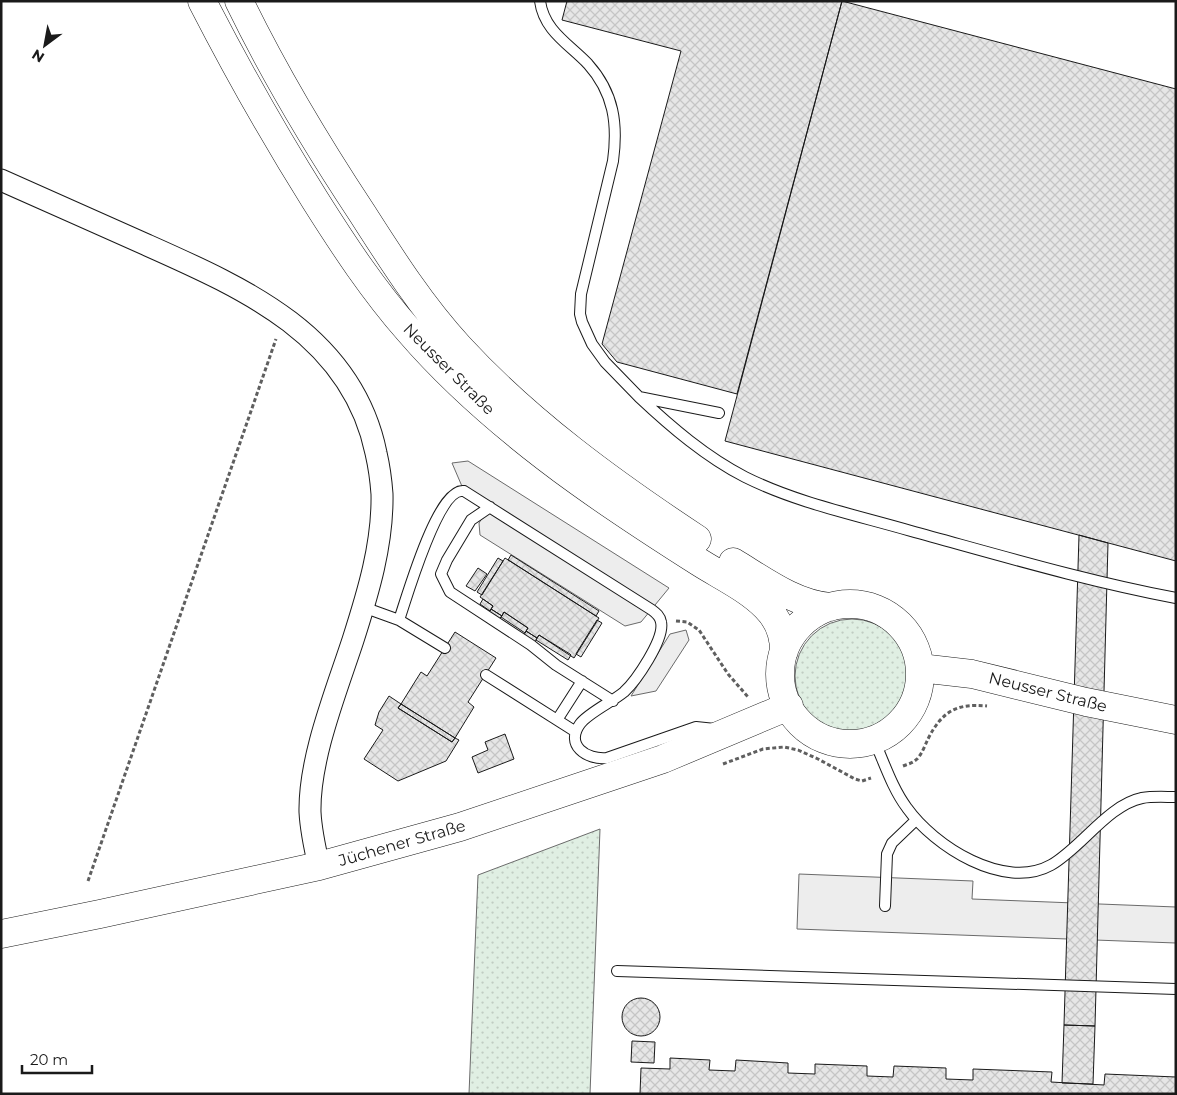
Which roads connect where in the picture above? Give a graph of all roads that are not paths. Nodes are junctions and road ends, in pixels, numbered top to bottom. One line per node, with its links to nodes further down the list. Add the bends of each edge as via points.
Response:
1 (202, 1): 13 (main road, Neusser Straße, via 251,94 307,187 368,280 411,333 482,404 556,465 632,519 762,603 781,630)
2 (239, 1): 10 (main road, Neusser Straße, via 294,105 349,195 424,305 470,359 540,423 625,491 777,589 802,601)
3 (540, 1): 5 (lane, via 549,27 592,70 612,106 616,124 613,161 582,283 580,314 592,344)
4 (1, 180): 9 (street, via 200,268 251,295 313,341 335,364 367,419 380,478 382,506 375,565)
5 (640, 398): 6 (lane); 8 (lane, via 715,459 772,490 1048,569)
6 (719, 413)
7 (490, 508): 11 (lane, via 462,491 446,502 432,526); 16 (lane, via 471,520 447,560 441,574 450,592); 17 (lane, via 659,616 662,623 656,645 630,685)
8 (1176, 598)
9 (363, 607): 11 (lane); 26 (street, via 326,724 312,787 311,823)
10 (830, 607): 13 (main road, via 801,625); 14 (main road, via 862,605 893,619 909,635)
11 (399, 620): 12 (lane)
12 (445, 648)
13 (784, 651): 18 (main road, via 781,679)
14 (920, 668): 20 (main road, Neusser Straße, via 972,674); 23 (main road, via 916,698 906,716 892,730)
15 (486, 675): 19 (lane)
16 (582, 681): 17 (lane); 19 (lane)
17 (613, 701): 22 (lane, via 583,720)
18 (788, 706): 21 (main road, Jüchener Straße); 23 (main road, via 808,729 825,739 854,744)
19 (557, 720): 22 (lane)
20 (1176, 720)
21 (730, 731): 22 (lane, via 696,727 601,759 582,752 576,743); 26 (main road, Jüchener Straße, via 580,788 460,827)
22 (576, 732)
23 (874, 740): 25 (lane, via 905,806)
24 (1176, 797): 25 (lane, via 1149,797 1129,803 1053,864 1029,872 1004,870 972,861 943,844)
25 (916, 820): 27 (lane, via 892,843 887,854)
26 (319, 866): 28 (main road, Jüchener Straße)
27 (885, 906)
28 (1, 934)
29 (617, 971): 30 (lane)
30 (1176, 989)

